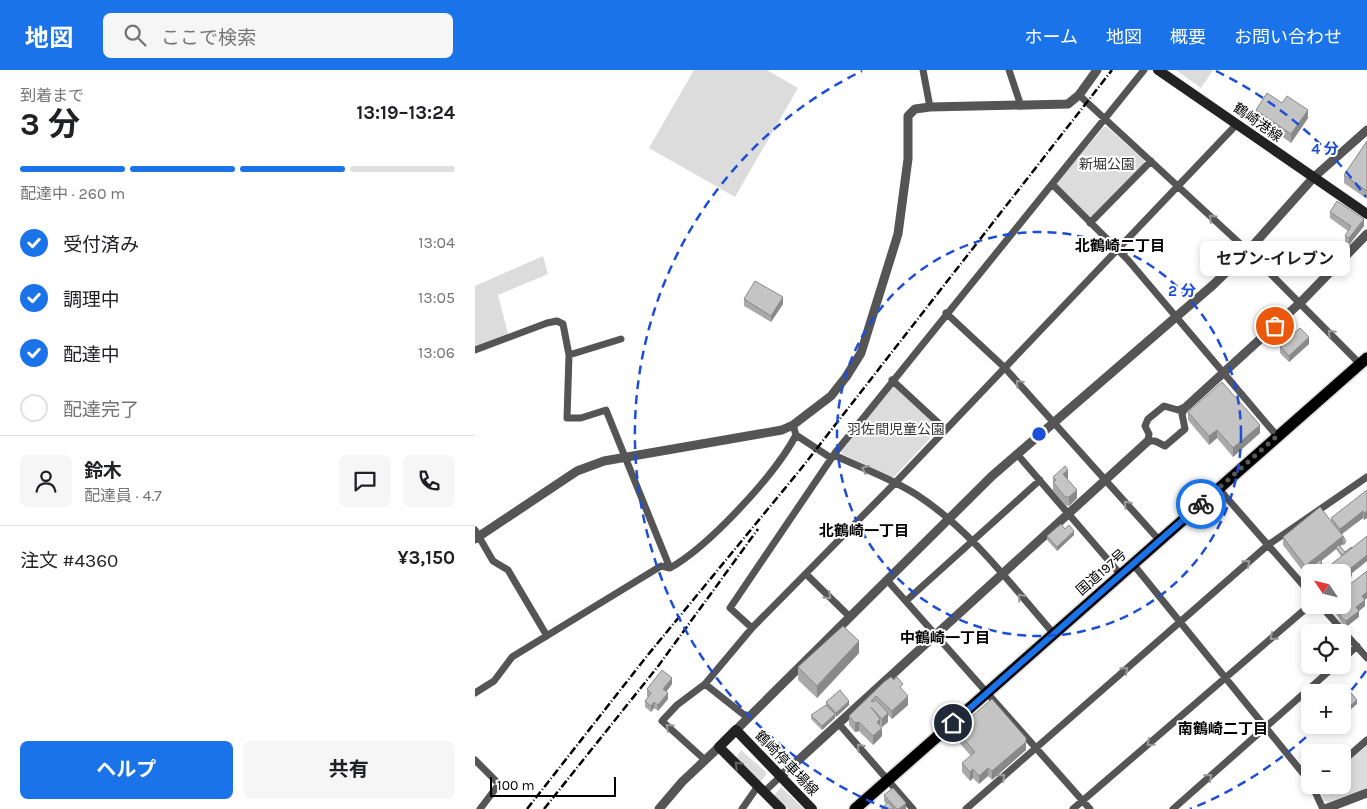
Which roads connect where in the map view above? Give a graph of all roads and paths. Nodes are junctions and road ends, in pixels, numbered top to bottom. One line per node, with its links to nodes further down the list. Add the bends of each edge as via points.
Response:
1 (923, 70): 7 (street)
2 (1009, 70): 8 (street)
3 (1097, 70): 6 (street)
4 (1144, 70): 9 (street)
5 (1159, 70): 10 (main road, 鶴崎港線)
6 (1079, 95): 8 (street, via 1068,104); 9 (street)
7 (930, 106): 8 (street); 33 (street, via 915,109 908,116 908,159 898,234 861,353 831,396)
8 (1021, 106)
9 (1109, 121): 12 (street); 14 (street)
10 (1237, 124): 13 (main road, 鶴崎港線); 15 (street)
11 (1367, 130): 13 (street)
12 (1151, 161): 15 (street); 17 (street)
13 (1315, 177): 16 (main road, 鶴崎港線); 20 (street)
14 (1052, 184): 17 (street); 22 (street)
15 (1178, 186): 19 (street); 20 (street, one-way to 15)
16 (1367, 214)
17 (1090, 223): 19 (street)
18 (1367, 234): 21 (street)
19 (1117, 249): 23 (street); 28 (street)
20 (1248, 251): 21 (street); 23 (street)
21 (1301, 302): 27 (street, one-way to 21); 29 (street)
22 (946, 313): 28 (street); 30 (street)
23 (1176, 317): 29 (street); 32 (street)
24 (621, 339): 26 (street)
25 (475, 350): 26 (street, via 557,321 563,324)
26 (569, 355): 40 (street, via 567,418 581,418 606,410)
27 (1364, 361): 36 (highway, 国道197号)
28 (1004, 366): 32 (street, one-way to 28); 34 (street)
29 (1223, 372): 31 (street); 36 (street)
30 (893, 380): 34 (street); 39 (street)
31 (1187, 406): 37 (street, via 1178,410 1164,406 1152,416 1146,423); 37 (street, via 1182,414 1185,428 1173,441 1165,446)
32 (1054, 422): 38 (street); 43 (street)
33 (793, 425): 35 (street); 40 (street, via 782,430)
34 (945, 429): 44 (street)
35 (796, 435): 39 (street); 53 (street, via 767,477 716,531 689,557)
36 (1277, 436): 45 (highway, 国道197号)
37 (1148, 441): 43 (street)
38 (1017, 454): 42 (street); 47 (street)
39 (833, 457): 44 (street, one-way to 39); 64 (street, via 730,608)
40 (625, 458): 48 (street, via 604,461 577,471); 53 (street)
41 (1367, 477): 51 (street)
42 (1040, 480): 46 (street); 50 (street)
43 (1106, 481): 46 (street); 49 (street, one-way to 43)
44 (895, 483): 47 (street, via 924,500); 54 (street)
45 (1219, 489): 49 (highway, 国道197号); 51 (street)
46 (1069, 515): 55 (street); 56 (street)
47 (947, 520): 50 (street); 57 (street)
48 (476, 535): 66 (street, via 493,561 508,570)
49 (1160, 540): 52 (highway, 国道197号)
50 (973, 541): 55 (street); 59 (street)
51 (1268, 545): 58 (street); 63 (street, one-way to 51)
52 (1133, 564): 56 (highway, 国道197号); 63 (street)
53 (670, 568): 66 (street, via 661,566)
54 (806, 574): 62 (street, one-way to 62); 64 (street)
55 (1003, 575): 65 (street, one-way to 55); 67 (street)
56 (1121, 575): 65 (highway, 国道197号)
57 (887, 580): 59 (street); 62 (street)
58 (1301, 583)
59 (905, 601): 67 (street)
60 (1301, 613): 72 (street, one-way to 72)
61 (1328, 614): 68 (street)
62 (850, 617): 76 (street)
63 (1180, 622): 72 (street); 82 (street, one-way to 63)
64 (752, 628): 73 (street)
65 (1053, 634): 74 (highway, 国道197号)
66 (547, 636): 75 (street, via 512,657 494,681)
67 (936, 636): 74 (street); 77 (street)
68 (1357, 646): 69 (street); 70 (street)
69 (1351, 652)
70 (1367, 658)
71 (1326, 674): 78 (street)
72 (1226, 677): 78 (street); 92 (street, one-way to 92)
73 (705, 684): 76 (street); 85 (street, one-way to 73, via 662,721)
74 (987, 693): 82 (street); 88 (highway, 国道197号)
75 (475, 694)
76 (749, 718): 79 (street)
77 (839, 724): 87 (street); 88 (street, one-way to 77)
78 (1266, 727): 86 (street); 103 (street, one-way to 78)
79 (735, 730): 81 (main road, 鶴崎停車場線); 87 (main road, 鶴崎停車場線)
80 (1367, 740): 83 (street)
81 (719, 747): 85 (street); 89 (main road, one-way to 81)
82 (1036, 748): 92 (street); 100 (street, one-way to 82)
83 (1351, 754)
84 (475, 760): 93 (street, via 499,784)
85 (705, 760): 94 (street)
86 (1301, 771)
87 (781, 776): 89 (street); 97 (main road, 鶴崎停車場線)
88 (888, 780): 98 (highway, 国道197号); 99 (street)
89 (761, 789): 95 (street); 96 (main road)
90 (1367, 793): 104 (street)
91 (1316, 794): 104 (street)
92 (1083, 801): 101 (street); 102 (street)
93 (480, 809)
94 (659, 809)
95 (742, 809)
96 (781, 809)
97 (812, 809)
98 (855, 809)
99 (913, 809)
100 (966, 809)
101 (1073, 809)
102 (1090, 809)
103 (1173, 809)
104 (1324, 809)

